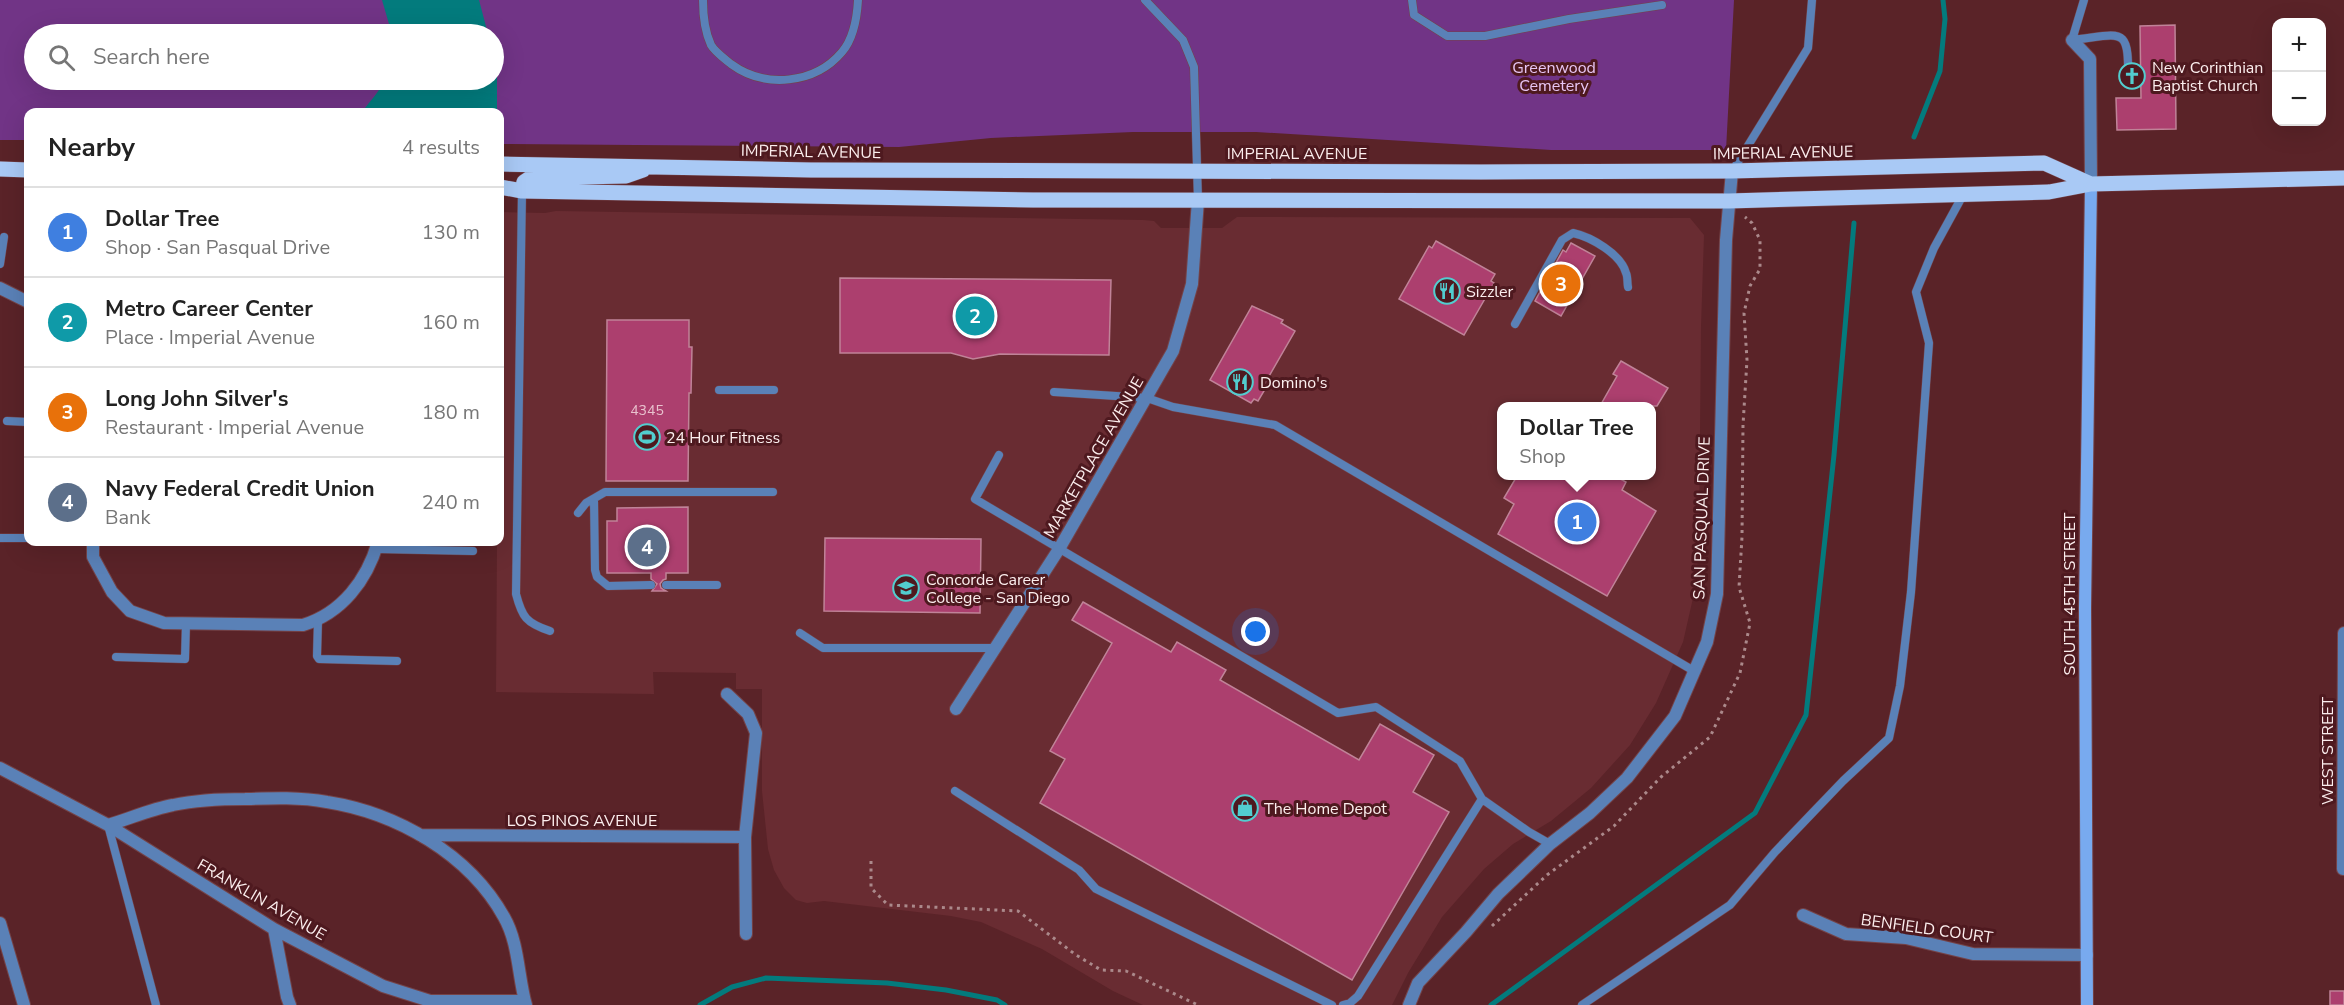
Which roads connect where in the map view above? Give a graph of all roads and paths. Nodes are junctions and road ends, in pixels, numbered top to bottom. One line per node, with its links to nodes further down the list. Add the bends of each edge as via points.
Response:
1 (703, 0): 2 (lane, via 712,46 727,61 752,76 788,80 820,71 843,51 852,36)
2 (858, 0)
3 (1144, 0): 14 (lane, via 1183,40 1194,67)
4 (1412, 0): 7 (lane, via 1414,15 1447,36 1485,36)
5 (1812, 0): 15 (lane, via 1808,48)
6 (2084, 0): 8 (lane)
7 (1662, 5)
8 (2072, 40): 9 (lane, via 2122,37 2129,53); 17 (street, via 2090,59)
9 (2128, 82)
10 (504, 164): 11 (main road, IMPERIAL AVENUE)
11 (652, 166): 14 (main road, IMPERIAL AVENUE); 19 (main road, via 626,176 530,178 524,182)
12 (0, 169): 13 (main road)
13 (24, 170)
14 (1197, 170): 15 (main road, IMPERIAL AVENUE); 21 (lane)
15 (1732, 171): 17 (main road, IMPERIAL AVENUE, via 2044,164); 22 (street, SAN PASQUAL DRIVE)
16 (2344, 178): 17 (main road, IMPERIAL AVENUE)
17 (2091, 184): 20 (main road, IMPERIAL AVENUE, via 2060,191); 74 (street, SOUTH 45TH STREET, via 2085,608)
18 (504, 188): 19 (main road, IMPERIAL AVENUE)
19 (522, 191): 21 (main road, IMPERIAL AVENUE); 51 (lane, via 516,594 522,613 534,626)
20 (1963, 195): 22 (main road, IMPERIAL AVENUE); 83 (lane, via 1916,292 1929,343 1911,592 1900,686 1889,738 1775,852 1730,905)
21 (1198, 200): 22 (main road, IMPERIAL AVENUE); 32 (street, MARKETPLACE AVENUE, via 1192,284 1173,351)
22 (1729, 201): 57 (street, SAN PASQUAL DRIVE, via 1718,594 1707,642); 71 (path, via 1752,223 1760,240 1760,269 1750,286 1744,313 1747,360 1739,587 1750,623 1740,674 1710,737 1661,777 1614,826 1547,875)
23 (4, 237): 24 (lane)
24 (0, 264)
25 (1628, 287): 28 (lane, via 1626,271 1617,258 1585,236 1573,233 1563,240)
26 (0, 288): 27 (street)
27 (24, 300)
28 (1515, 324)
29 (719, 390): 30 (lane)
30 (774, 390)
31 (1054, 392): 32 (lane)
32 (1147, 398): 44 (street, MARKETPLACE AVENUE); 57 (lane, via 1173,407 1275,425)
33 (7, 422): 34 (lane)
34 (24, 422)
35 (999, 455): 44 (lane, via 975,499)
36 (773, 492): 37 (lane, via 605,492)
37 (594, 499): 38 (lane); 46 (lane, via 597,577 608,586)
38 (578, 513)
39 (0, 537): 40 (lane)
40 (24, 538)
41 (93, 546): 50 (street, via 93,556 112,592 130,610 164,623)
42 (377, 546): 49 (street, via 356,590)
43 (393, 546): 45 (lane)
44 (1059, 549): 54 (street, MARKETPLACE AVENUE); 62 (lane, via 1338,713 1376,707 1460,761)
45 (473, 551)
46 (651, 585)
47 (666, 585): 48 (lane)
48 (717, 585)
49 (318, 620): 50 (street, via 303,625); 56 (lane, via 319,659)
50 (186, 623): 55 (lane, via 185,659)
51 (550, 631)
52 (800, 633): 54 (lane, via 823,648)
53 (2344, 633): 68 (street, WEST STREET)
54 (994, 648): 59 (street, MARKETPLACE AVENUE)
55 (116, 657)
56 (397, 661)
57 (1695, 671): 66 (street, SAN PASQUAL DRIVE, via 1676,716 1627,778)
58 (728, 694): 65 (street, via 748,714 756,733)
59 (956, 709)
60 (0, 768): 63 (street, FRANKLIN AVENUE)
61 (955, 792): 80 (lane, via 1079,870 1096,889)
62 (1482, 799): 66 (lane); 81 (lane, via 1359,996)
63 (108, 825): 64 (street, via 171,805 285,798 327,802 374,813); 72 (street, FRANKLIN AVENUE); 77 (lane)
64 (419, 835): 65 (street, LOS PINOS AVENUE); 75 (street, via 460,861 504,918 512,936)
65 (745, 837): 73 (street)
66 (1550, 844): 82 (street, SAN PASQUAL DRIVE, via 1498,894 1418,983)
67 (871, 861): 79 (path, via 872,888 888,905 1018,911 1101,970 1126,971)
68 (2343, 869)
69 (1803, 915): 74 (street, BENFIELD COURT, via 1846,934 1906,938 1973,954)
70 (0, 922): 76 (street)
71 (1490, 928)
72 (274, 929): 75 (street, FRANKLIN AVENUE, via 383,986 430,1001); 78 (street)
73 (746, 934)
74 (2087, 955): 84 (street, SOUTH 45TH STREET)
75 (526, 1003)
76 (24, 1005)
77 (156, 1005)
78 (290, 1005)
79 (1197, 1005)
80 (1332, 1005)
81 (1343, 1005)
82 (1409, 1005)
83 (1582, 1005)
84 (2087, 1005)

